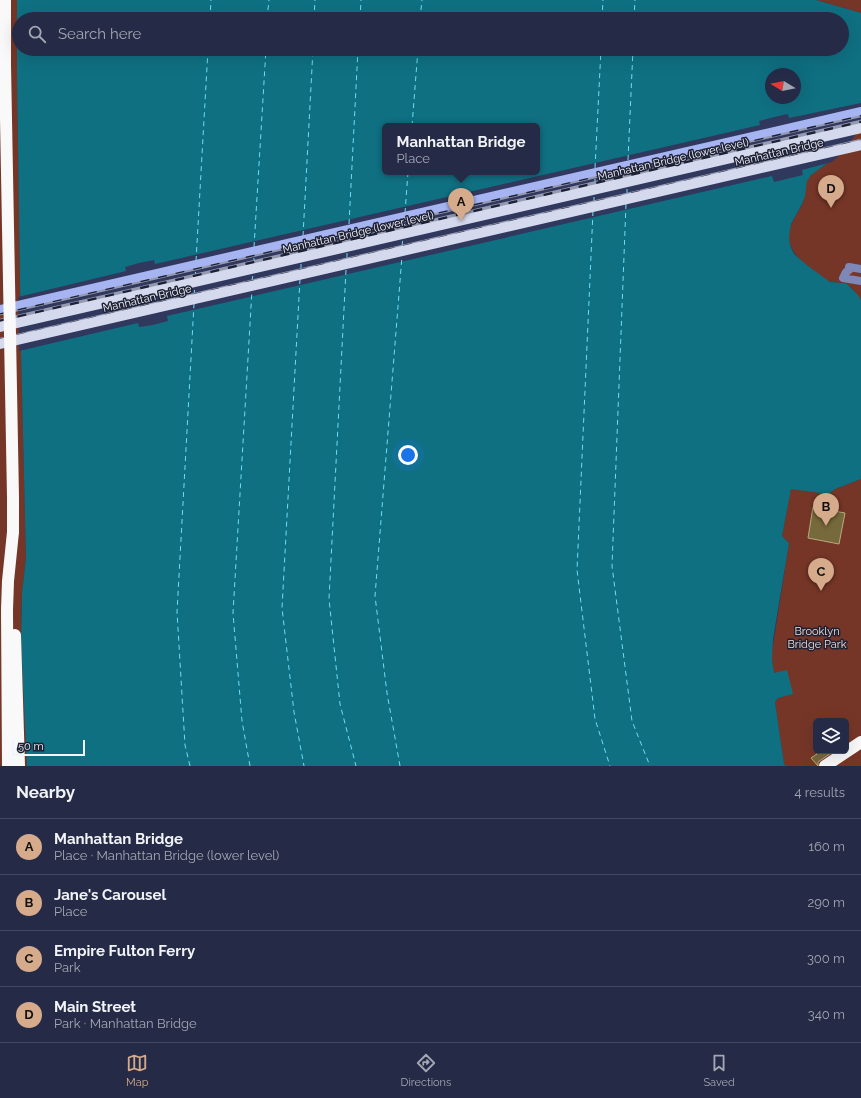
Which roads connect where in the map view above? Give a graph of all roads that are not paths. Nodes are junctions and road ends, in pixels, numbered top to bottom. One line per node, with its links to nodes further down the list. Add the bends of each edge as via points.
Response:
1 (5, 0): 10 (highway, bridge)
2 (861, 111): 7 (main road, Manhattan Bridge, bridge)
3 (861, 128): 8 (main road, Manhattan Bridge (lower level), bridge)
4 (861, 145): 9 (main road, Manhattan Bridge, bridge)
5 (861, 269): 6 (street, via 849,267 844,278)
6 (861, 281)
7 (0, 309)
8 (0, 327)
9 (0, 344)
10 (13, 532): 12 (highway, via 7,610); 13 (highway)
11 (861, 742): 14 (highway)
12 (8, 766)
13 (20, 766)
14 (826, 766)

